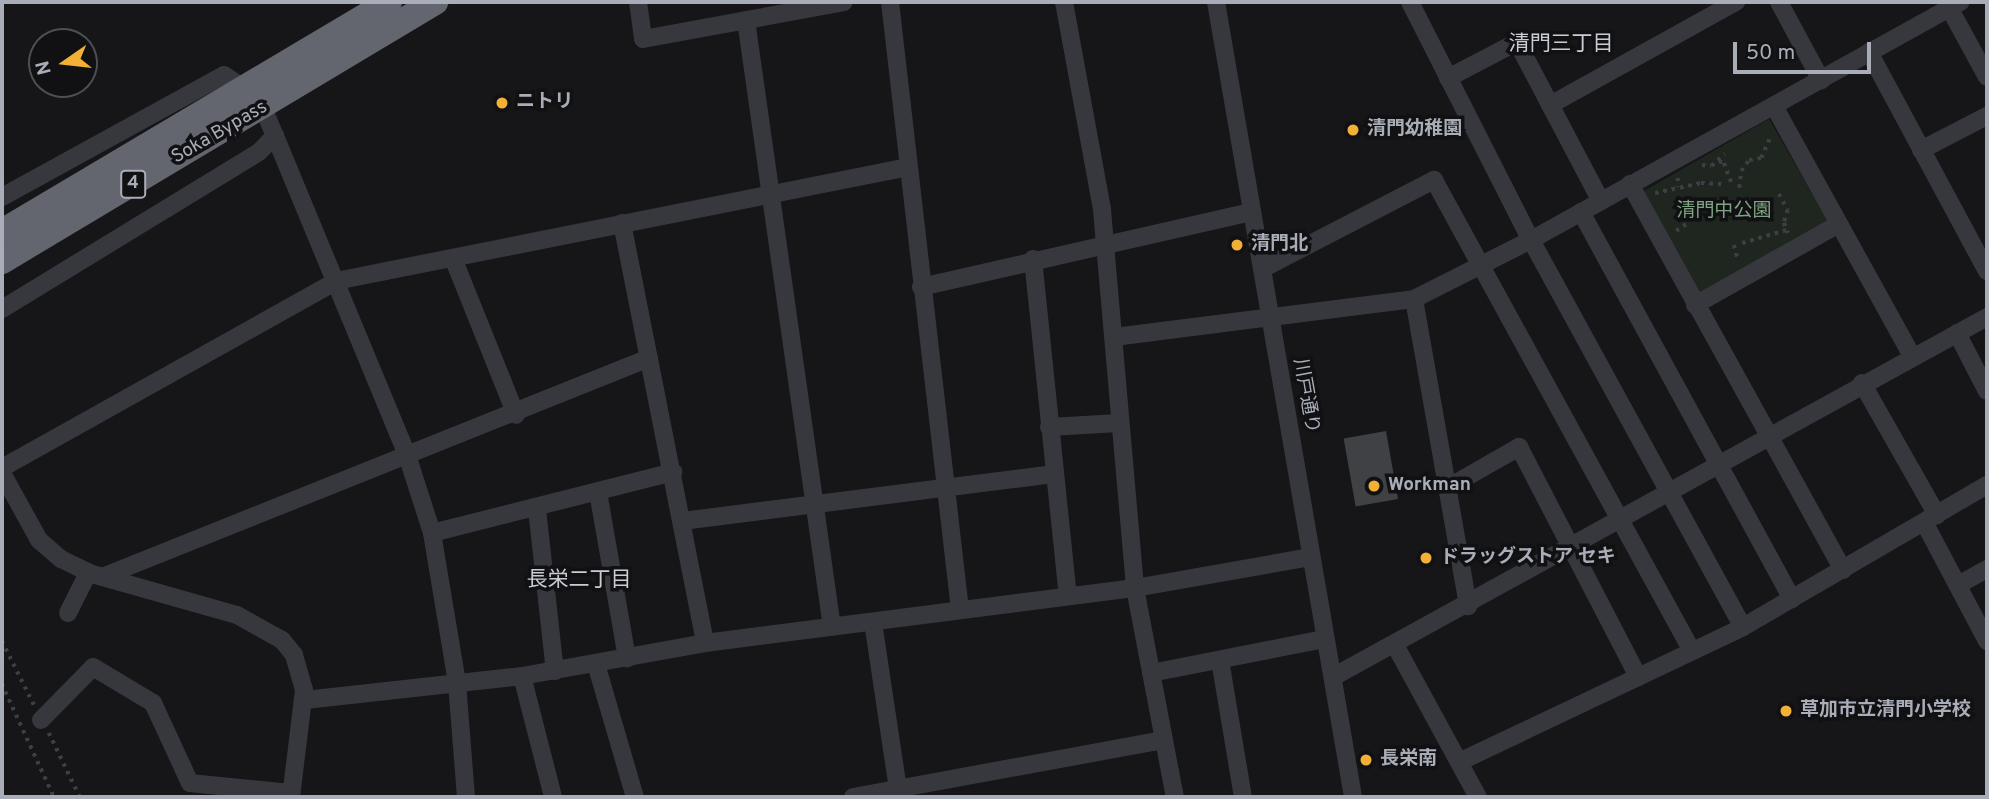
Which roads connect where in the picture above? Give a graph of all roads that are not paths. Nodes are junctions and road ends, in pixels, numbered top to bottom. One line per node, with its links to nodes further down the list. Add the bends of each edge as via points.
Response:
1 (389, 2): 17 (highway, Soka Bypass / 4)
2 (435, 2): 20 (highway, Soka Bypass / 4)
3 (638, 2): 12 (street, via 642,39)
4 (844, 2): 12 (street)
5 (890, 2): 24 (street)
6 (1064, 2): 35 (street)
7 (1216, 2): 29 (street, 川戸通り)
8 (1410, 2): 15 (street)
9 (1779, 2): 16 (street)
10 (1725, 4): 18 (street)
11 (1952, 4): 13 (street); 14 (street)
12 (746, 20): 26 (street)
13 (1869, 52): 16 (street); 23 (street)
14 (1987, 77)
15 (1448, 78): 18 (street, via 1517,42); 34 (street)
16 (1821, 80): 19 (street)
17 (245, 89): 27 (street, via 224,75); 33 (highway, Soka Bypass / 4)
18 (1550, 105): 28 (street)
19 (1774, 106): 25 (street); 32 (street)
20 (263, 108): 22 (street); 38 (highway, Soka Bypass / 4)
21 (1987, 116): 23 (street)
22 (275, 136): 42 (street); 46 (street, via 259,152)
23 (1922, 150): 41 (street)
24 (908, 167): 26 (street); 43 (street)
25 (1633, 190): 28 (street); 45 (street)
26 (774, 193): 31 (street); 70 (street)
27 (2, 197)
28 (1601, 201): 30 (street)
29 (1251, 212): 35 (street); 40 (street, 川戸通り)
30 (1581, 212): 34 (street); 60 (street)
31 (622, 223): 36 (street); 52 (street)
32 (1839, 224): 45 (street); 51 (street)
33 (2, 232)
34 (1531, 240): 39 (street); 68 (street)
35 (1106, 245): 37 (street); 50 (street)
36 (453, 258): 42 (street); 55 (street)
37 (1033, 259): 43 (street); 57 (street)
38 (2, 261)
39 (1484, 264): 40 (street, via 1434,180); 44 (street); 74 (street)
40 (1262, 269): 47 (street, 川戸通り)
41 (1987, 271)
42 (336, 281): 59 (street); 61 (street)
43 (921, 287): 66 (street)
44 (1413, 299): 47 (street); 67 (street)
45 (1695, 305): 58 (street)
46 (2, 309)
47 (1269, 316): 50 (street); 77 (street, 川戸通り)
48 (1987, 317): 49 (street)
49 (1957, 333): 51 (street); 54 (street)
50 (1114, 337): 56 (street)
51 (1912, 356): 53 (street)
52 (649, 358): 55 (street); 62 (street)
53 (1862, 383): 58 (street); 72 (street)
54 (1987, 391)
55 (516, 415): 59 (street)
56 (1119, 423): 57 (street); 82 (street)
57 (1049, 427): 64 (street)
58 (1766, 437): 60 (street); 79 (street)
59 (407, 455): 75 (street); 80 (street)
60 (1719, 464): 68 (street); 84 (street)
61 (2, 468)
62 (673, 471): 69 (street); 73 (street)
63 (2, 473): 80 (street, via 25,517 49,549)
64 (1053, 474): 66 (street); 83 (street)
65 (1987, 485): 72 (street)
66 (943, 487): 70 (street); 86 (street)
67 (1449, 487): 76 (street, via 1519,447); 85 (street)
68 (1669, 491): 74 (street); 90 (street)
69 (598, 492): 71 (street); 96 (street)
70 (816, 503): 73 (street); 89 (street)
71 (537, 509): 75 (street); 99 (street)
72 (1931, 518): 79 (street); 81 (street)
73 (682, 520): 93 (street)
74 (1621, 520): 76 (street); 95 (street)
75 (432, 533): 104 (street)
76 (1570, 548): 85 (street); 103 (street)
77 (1311, 557): 82 (street); 91 (street, 川戸通り)
78 (1987, 569): 81 (street)
79 (1843, 570): 84 (street)
80 (95, 575): 87 (street); 105 (street, via 237,615 268,629 293,655)
81 (1958, 585): 92 (street)
82 (1135, 588): 83 (street); 100 (street)
83 (1068, 595): 86 (street)
84 (1792, 599): 90 (street)
85 (1468, 606): 94 (street)
86 (960, 610): 88 (street)
87 (68, 614)
88 (873, 622): 89 (street); 109 (street)
89 (832, 627): 93 (street)
90 (1743, 627): 95 (street)
91 (1325, 639): 97 (street); 102 (street, 川戸通り)
92 (1987, 641)
93 (705, 643): 96 (street)
94 (1395, 645): 102 (street); 108 (street)
95 (1692, 651): 103 (street)
96 (627, 658): 98 (street)
97 (1220, 660): 100 (street); 116 (street)
98 (596, 664): 99 (street); 113 (street)
99 (555, 671): 101 (street)
100 (1151, 673): 107 (street)
101 (522, 677): 104 (street); 112 (street)
102 (1333, 677): 117 (street, 川戸通り)
103 (1638, 677): 108 (street)
104 (457, 682): 105 (street); 111 (street)
105 (304, 700): 110 (street)
106 (41, 720): 110 (street, via 93,667 153,703 190,783)
107 (1164, 740): 109 (street); 115 (street)
108 (1459, 762): 118 (street)
109 (898, 793): 114 (street)
110 (291, 795)
111 (466, 797)
112 (553, 797)
113 (635, 797)
114 (853, 797)
115 (1175, 797)
116 (1243, 797)
117 (1353, 797)
118 (1478, 797)

